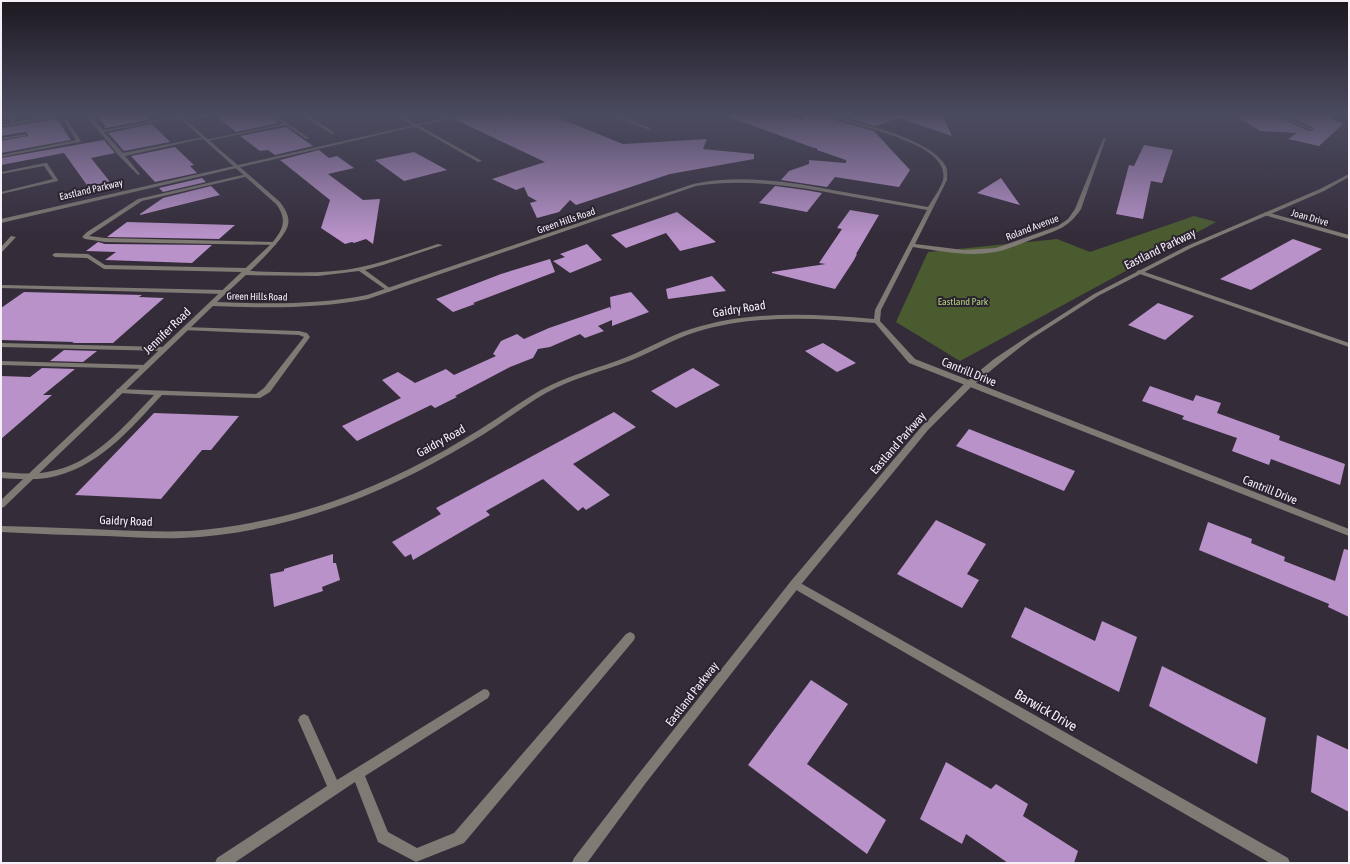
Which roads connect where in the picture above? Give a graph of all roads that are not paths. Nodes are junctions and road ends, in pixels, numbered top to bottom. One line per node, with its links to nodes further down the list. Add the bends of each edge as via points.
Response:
1 (126, 154): 7 (street)
2 (224, 154): 9 (street, Jennifer Road)
3 (290, 154): 9 (street, Eastland Parkway)
4 (468, 154): 8 (street)
5 (933, 154): 15 (street, via 943,165 945,172 944,180)
6 (1099, 154): 22 (street, Roland Avenue, via 1073,219 1053,231 995,250 954,251)
7 (122, 155): 11 (street)
8 (480, 161)
9 (237, 166): 12 (street, Jennifer Road); 17 (street, Eastland Parkway)
10 (1, 173): 14 (street, via 45,164 56,180)
11 (138, 174)
12 (247, 175): 20 (street, Jennifer Road, via 278,203 286,214 284,229); 20 (street, via 140,200 85,237 105,240)
13 (1349, 176): 16 (street, Eastland Parkway)
14 (1, 193)
15 (930, 209): 22 (street); 29 (street, Green Hills Road, via 772,182 710,182)
16 (1266, 214): 19 (street, Joan Drive); 27 (street, Eastland Parkway)
17 (1, 221)
18 (13, 237): 23 (street)
19 (1349, 237)
20 (274, 244): 26 (street, Jennifer Road)
21 (440, 245): 25 (street)
22 (911, 245): 32 (street, via 882,301)
23 (1, 250)
24 (55, 255): 26 (street, via 88,256 104,267)
25 (360, 268): 26 (street, via 318,274); 29 (street)
26 (245, 272): 30 (street, Jennifer Road)
27 (1139, 272): 35 (street); 39 (street, Eastland Parkway, via 1096,295 1029,338)
28 (3, 287): 30 (street)
29 (389, 290): 31 (street, Green Hills Road, via 325,305)
30 (223, 292): 31 (street, Jennifer Road)
31 (211, 304): 33 (street, Jennifer Road)
32 (877, 321): 39 (street, Cantrill Drive, via 912,361); 45 (street, Gaidry Road, via 779,315 734,320 692,331 632,358 557,385 472,438 372,489 319,508 267,522 191,534)
33 (185, 329): 36 (street, Jennifer Road); 41 (street, via 299,333 307,337 267,390 256,396)
34 (1, 345): 36 (street)
35 (1349, 345)
36 (164, 350): 38 (street, Jennifer Road)
37 (1, 363): 38 (street)
38 (145, 367): 40 (street, Jennifer Road)
39 (969, 384): 46 (street, Cantrill Drive); 47 (street, Eastland Parkway, via 925,428)
40 (120, 391): 41 (street); 43 (street, Jennifer Road)
41 (160, 393): 43 (street, via 95,457 52,475)
42 (1, 475): 43 (street)
43 (31, 477): 44 (street, Jennifer Road)
44 (1, 505)
45 (1, 529)
46 (1349, 533)
47 (795, 584): 54 (street, Eastland Parkway); 55 (street, Barwick Drive)
48 (630, 637): 51 (street, via 459,838 416,855 383,836)
49 (484, 694): 51 (street)
50 (304, 720): 52 (street)
51 (358, 773): 52 (street)
52 (334, 788): 53 (street)
53 (222, 863)
54 (579, 863)
55 (1284, 863)

